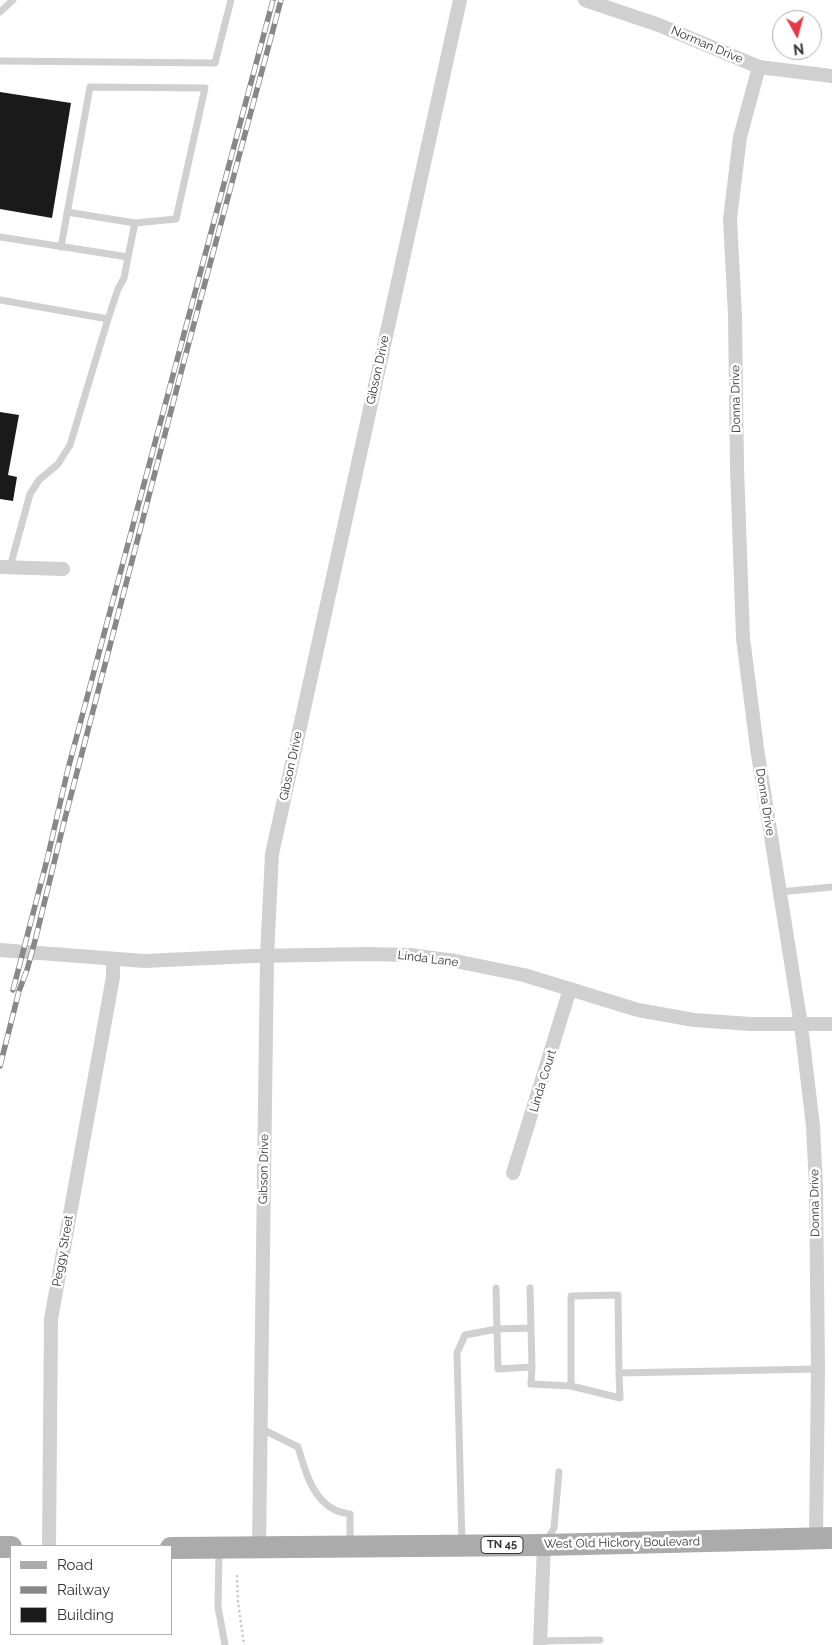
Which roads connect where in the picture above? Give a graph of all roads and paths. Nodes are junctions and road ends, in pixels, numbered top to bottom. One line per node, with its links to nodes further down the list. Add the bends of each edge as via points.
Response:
1 (13, 0): 5 (lane)
2 (231, 0): 6 (lane, via 215,63)
3 (460, 0): 21 (street, Gibson Drive, via 272,854)
4 (585, 0): 7 (street, Norman Drive, via 659,25)
5 (0, 12)
6 (0, 62)
7 (759, 67): 8 (street, Norman Drive); 19 (street, Donna Drive, via 740,136 730,219 743,638)
8 (832, 76)
9 (67, 212): 10 (lane); 10 (lane, via 90,87 204,88 176,219); 12 (lane)
10 (135, 223): 13 (lane)
11 (0, 238): 12 (lane)
12 (61, 247): 13 (lane)
13 (128, 257): 15 (lane, via 124,278)
14 (0, 300): 15 (lane)
15 (108, 319): 16 (lane, via 70,445 58,464 30,494)
16 (5, 567): 17 (street)
17 (63, 569)
18 (832, 887): 19 (lane)
19 (780, 892): 25 (street, Donna Drive)
20 (0, 950): 22 (street, Linda Lane)
21 (267, 956): 22 (street, Linda Lane); 23 (street, Linda Lane, via 410,955 498,969); 35 (street, Gibson Drive)
22 (113, 960): 38 (street, Peggy Street, via 113,977 51,1319)
23 (570, 989): 25 (street, Linda Lane, via 638,1010 694,1020); 26 (street, Linda Court)
24 (832, 1024): 25 (street, Linda Lane)
25 (801, 1025): 32 (street, Donna Drive, via 814,1161)
26 (513, 1173)
27 (496, 1288): 30 (lane)
28 (530, 1288): 29 (lane)
29 (531, 1328): 30 (lane); 31 (lane)
30 (497, 1329): 31 (lane, via 498,1369); 40 (lane, via 465,1335 457,1353)
31 (532, 1367): 34 (lane, via 531,1384)
32 (818, 1369): 33 (lane); 37 (street, Donna Drive)
33 (619, 1373): 34 (lane, via 620,1398); 34 (lane, via 618,1295 570,1296)
34 (571, 1386)
35 (260, 1428): 41 (lane, via 298,1447 316,1494 334,1510 350,1514); 44 (street, Gibson Drive)
36 (558, 1472): 39 (lane, via 554,1528)
37 (824, 1538): 39 (main road, West Old Hickory Boulevard / TN 45)
38 (49, 1545)
39 (544, 1545): 40 (main road, West Old Hickory Boulevard / TN 45); 47 (street)
40 (462, 1546): 41 (main road, West Old Hickory Boulevard / TN 45)
41 (350, 1547): 44 (main road, West Old Hickory Boulevard / TN 45)
42 (172, 1548): 43 (main road, West Old Hickory Boulevard / TN 45)
43 (219, 1548): 44 (main road, West Old Hickory Boulevard / TN 45); 48 (lane, via 218,1608)
44 (259, 1548)
45 (237, 1574): 49 (path)
46 (600, 1640): 47 (lane)
47 (540, 1643)
48 (225, 1645)
49 (244, 1645)

